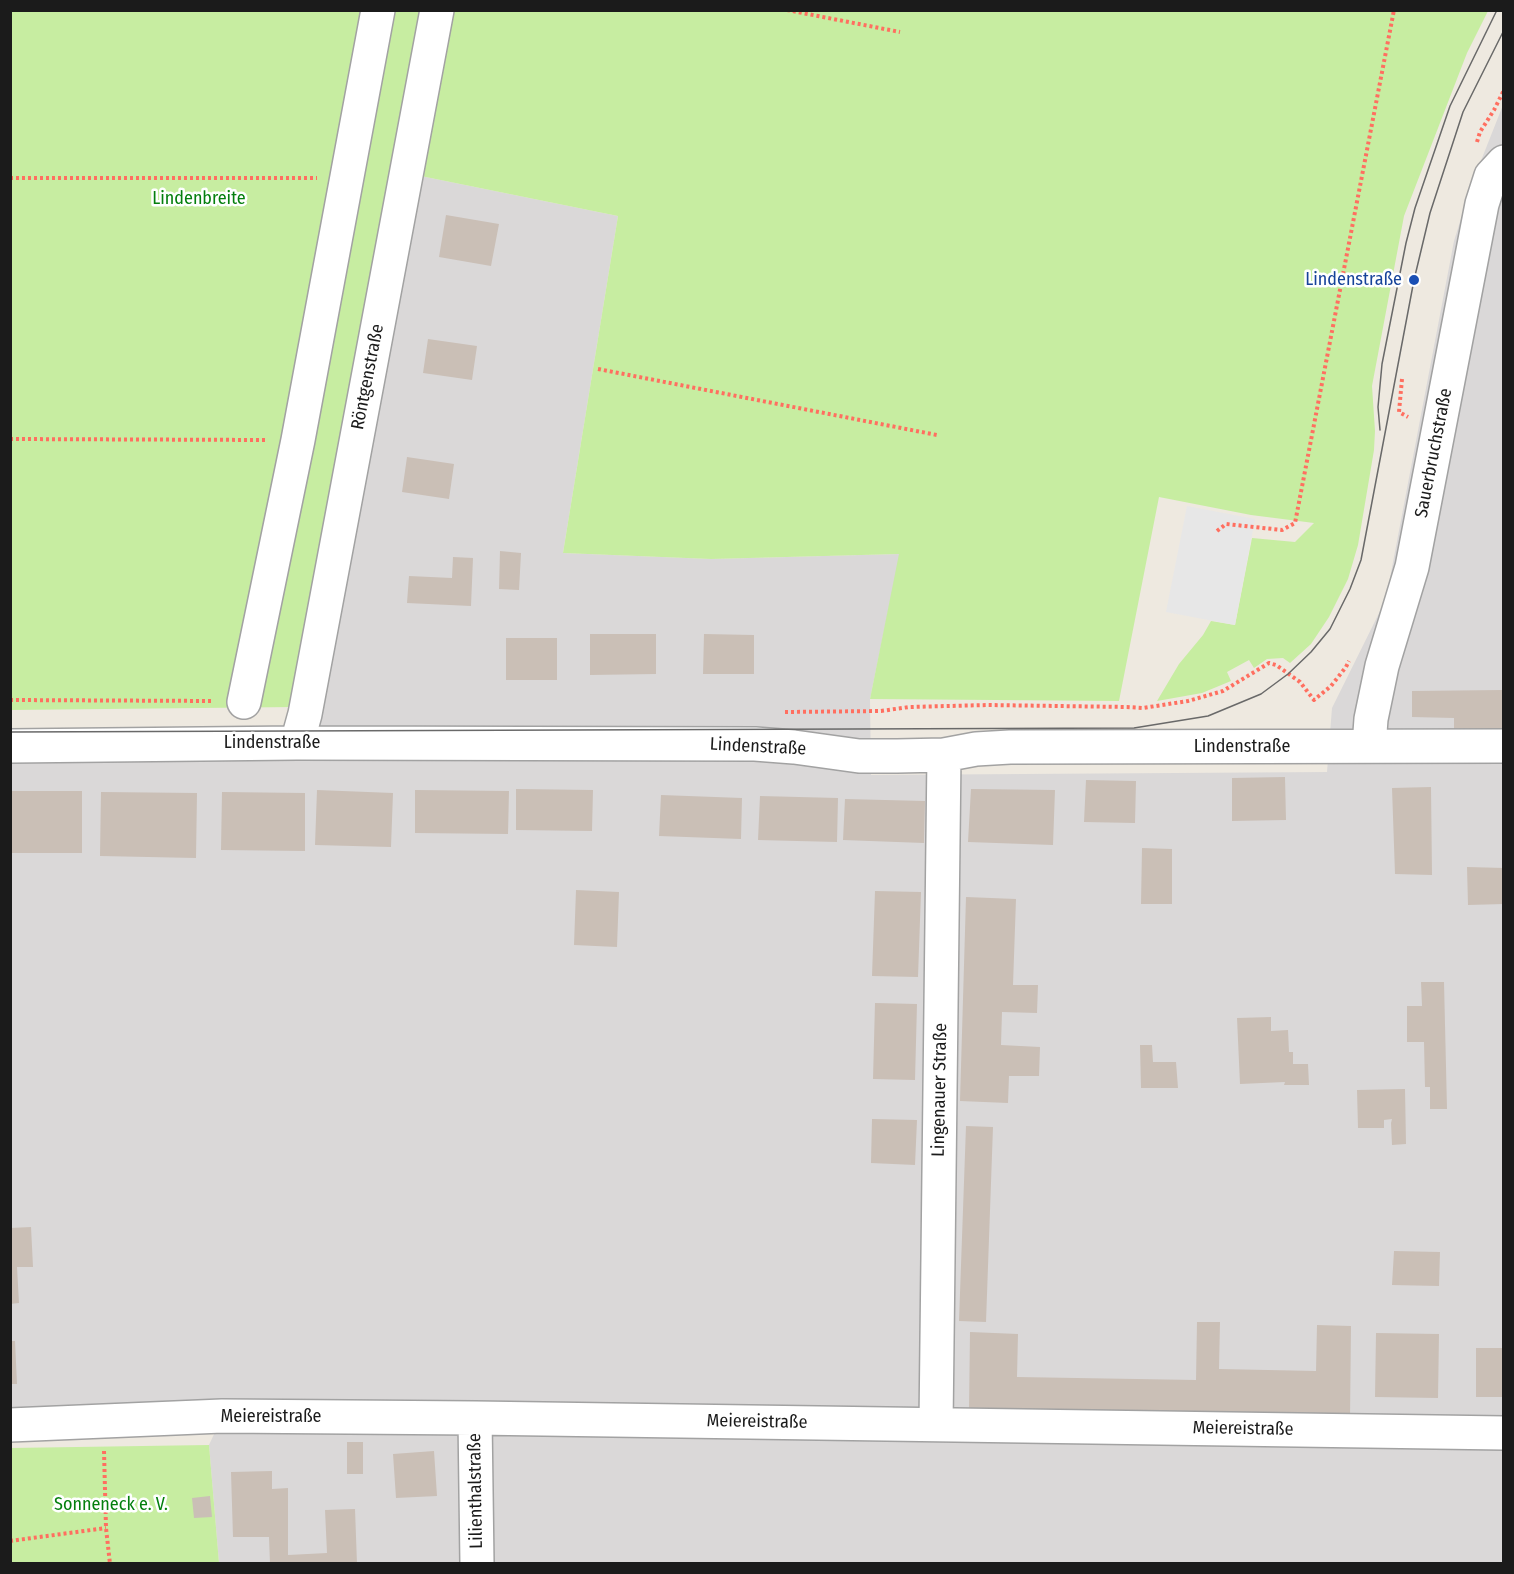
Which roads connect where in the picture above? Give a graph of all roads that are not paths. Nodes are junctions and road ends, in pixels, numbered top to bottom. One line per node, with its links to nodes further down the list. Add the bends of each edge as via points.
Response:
1 (378, 10): 4 (street, via 298,440)
2 (437, 10): 5 (street, Röntgenstraße)
3 (1503, 162): 7 (street, Sauerbruchstraße, via 1491,176 1482,204 1412,567 1382,666 1371,719)
4 (244, 702)
5 (297, 743): 6 (street, Lindenstraße); 9 (street, Lindenstraße, via 755,744 859,756)
6 (10, 746)
7 (1370, 746): 8 (street, Lindenstraße); 9 (street, Lindenstraße, via 1010,747 976,748)
8 (1503, 746)
9 (944, 755): 11 (street, Lingenauer Straße)
10 (475, 1418): 11 (street, Meiereistraße); 12 (street, Meiereistraße, via 222,1416); 14 (street, Lilienthalstraße)
11 (936, 1424): 13 (street, Meiereistraße)
12 (10, 1425)
13 (1503, 1434)
14 (477, 1563)

